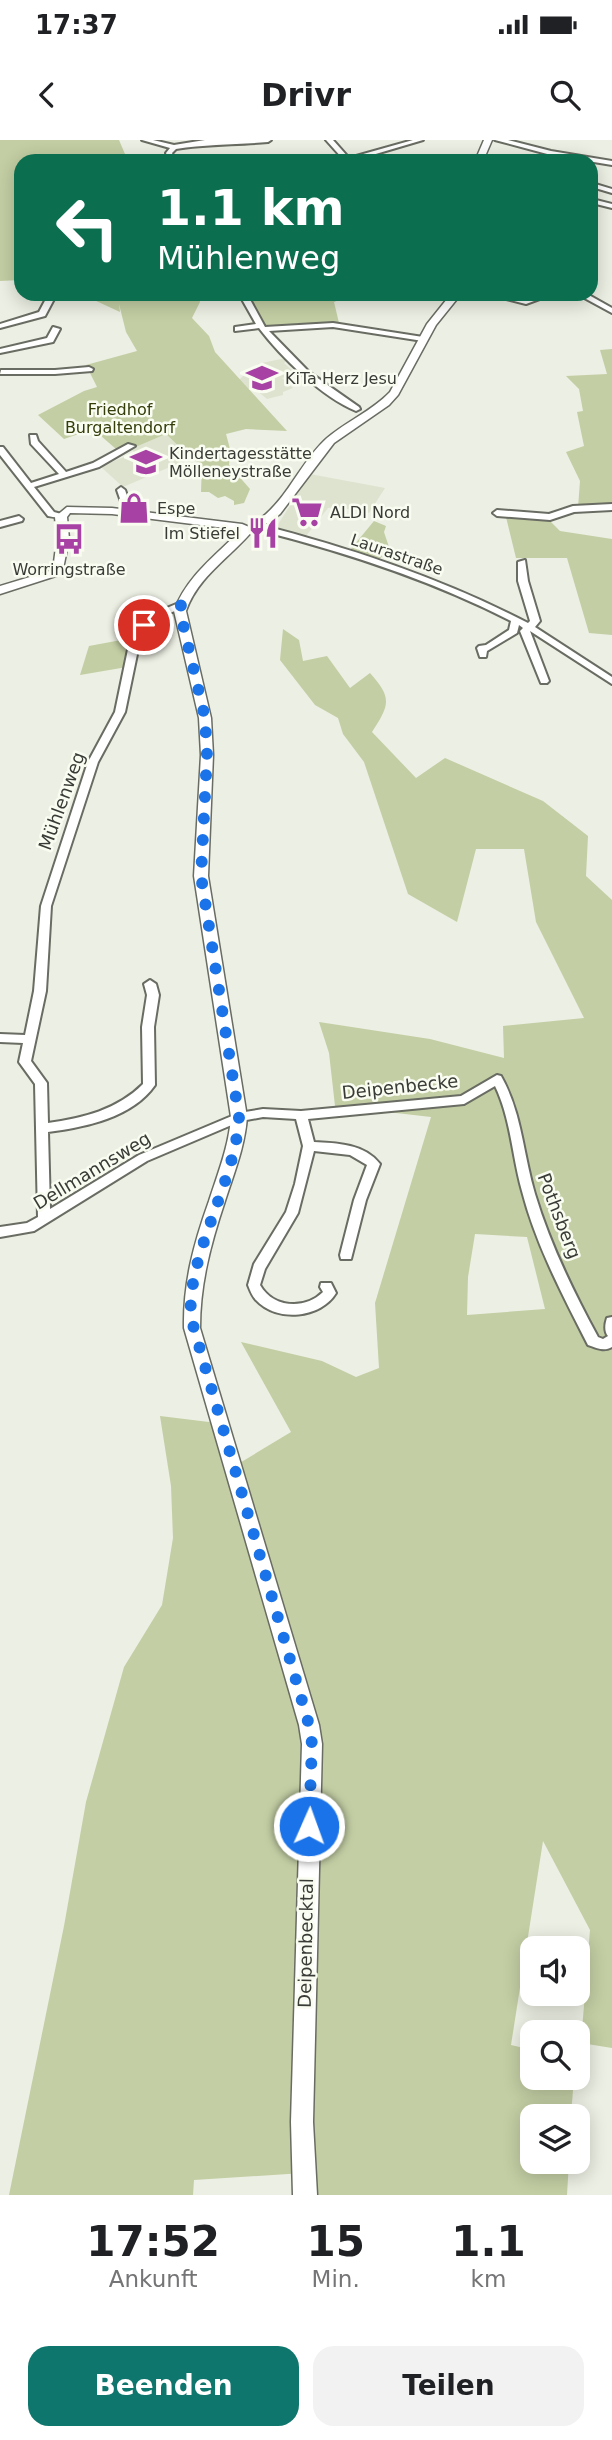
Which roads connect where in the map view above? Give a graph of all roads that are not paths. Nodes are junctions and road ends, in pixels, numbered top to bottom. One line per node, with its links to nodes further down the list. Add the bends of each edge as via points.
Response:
1 (145, 140): 7 (street)
2 (268, 140): 7 (street)
3 (329, 140): 9 (street)
4 (420, 140): 10 (street)
5 (499, 140): 6 (street)
6 (506, 140): 11 (street)
7 (174, 147): 8 (street)
8 (169, 154)
9 (341, 154)
10 (371, 154)
11 (557, 154)
12 (598, 184): 13 (street)
13 (612, 191)
14 (49, 301): 19 (street, via 43,314)
15 (247, 301): 20 (street)
16 (451, 301): 23 (main road)
17 (594, 301): 18 (street)
18 (612, 311)
19 (0, 326)
20 (263, 327): 22 (street); 23 (street, via 333,325); 27 (street, via 306,373)
21 (56, 329): 24 (street, via 50,340)
22 (238, 329)
23 (423, 339): 40 (main road, via 385,403 330,441 279,507)
24 (0, 351)
25 (89, 369): 26 (street)
26 (0, 374)
27 (356, 409)
28 (33, 437): 32 (street)
29 (131, 446): 32 (street, via 96,465)
30 (0, 449): 31 (street)
31 (5, 462): 33 (street)
32 (64, 475): 33 (street)
33 (29, 486): 38 (street, via 49,512)
34 (121, 490): 36 (street)
35 (612, 507): 37 (street, via 573,509 551,517)
36 (129, 513): 38 (main road, via 69,510); 40 (main road, via 217,523)
37 (497, 513)
38 (61, 515): 43 (main road, via 58,572)
39 (19, 519): 41 (street)
40 (252, 522): 44 (main road); 45 (street, Laurastraße, via 412,575)
41 (0, 524)
42 (522, 562): 46 (street, via 535,621)
43 (0, 590)
44 (181, 605): 52 (street, Mühlenweg, via 153,617 136,635 120,712 93,762 46,906 40,990); 55 (main road, Deipenbecktal, via 205,718 201,876)
45 (517, 621): 46 (street, Laurastraße); 47 (street, via 514,631)
46 (528, 626): 48 (street, via 525,631); 49 (street, Laurastraße)
47 (481, 648)
48 (544, 681)
49 (612, 681)
50 (150, 984): 56 (street, via 149,1085 141,1095 99,1116 79,1124)
51 (0, 1038): 52 (street)
52 (30, 1039): 56 (street, Mühlenweg, via 25,1062 41,1083)
53 (496, 1079): 54 (street, Deipenbecke, via 464,1100); 64 (street, Pothsberg, via 510,1106 528,1192 544,1236 593,1341 605,1345)
54 (301, 1115): 55 (street, Deipenbecke); 57 (street)
55 (239, 1117): 58 (street, Dellmannsweg, via 143,1158); 65 (main road, Deipenbecktal, via 190,1307 192,1328 312,1744 302,2122)
56 (43, 1128): 58 (street, Mühlenweg)
57 (309, 1146): 60 (street, via 354,1152 374,1164); 61 (street, via 292,1213 259,1268 254,1285 262,1300 290,1309 316,1307 330,1293)
58 (44, 1221): 59 (street, Dellmannsweg)
59 (0, 1232)
60 (346, 1255)
61 (326, 1287)
62 (612, 1322): 63 (street)
63 (612, 1332)
64 (612, 1340)
65 (305, 2195)

